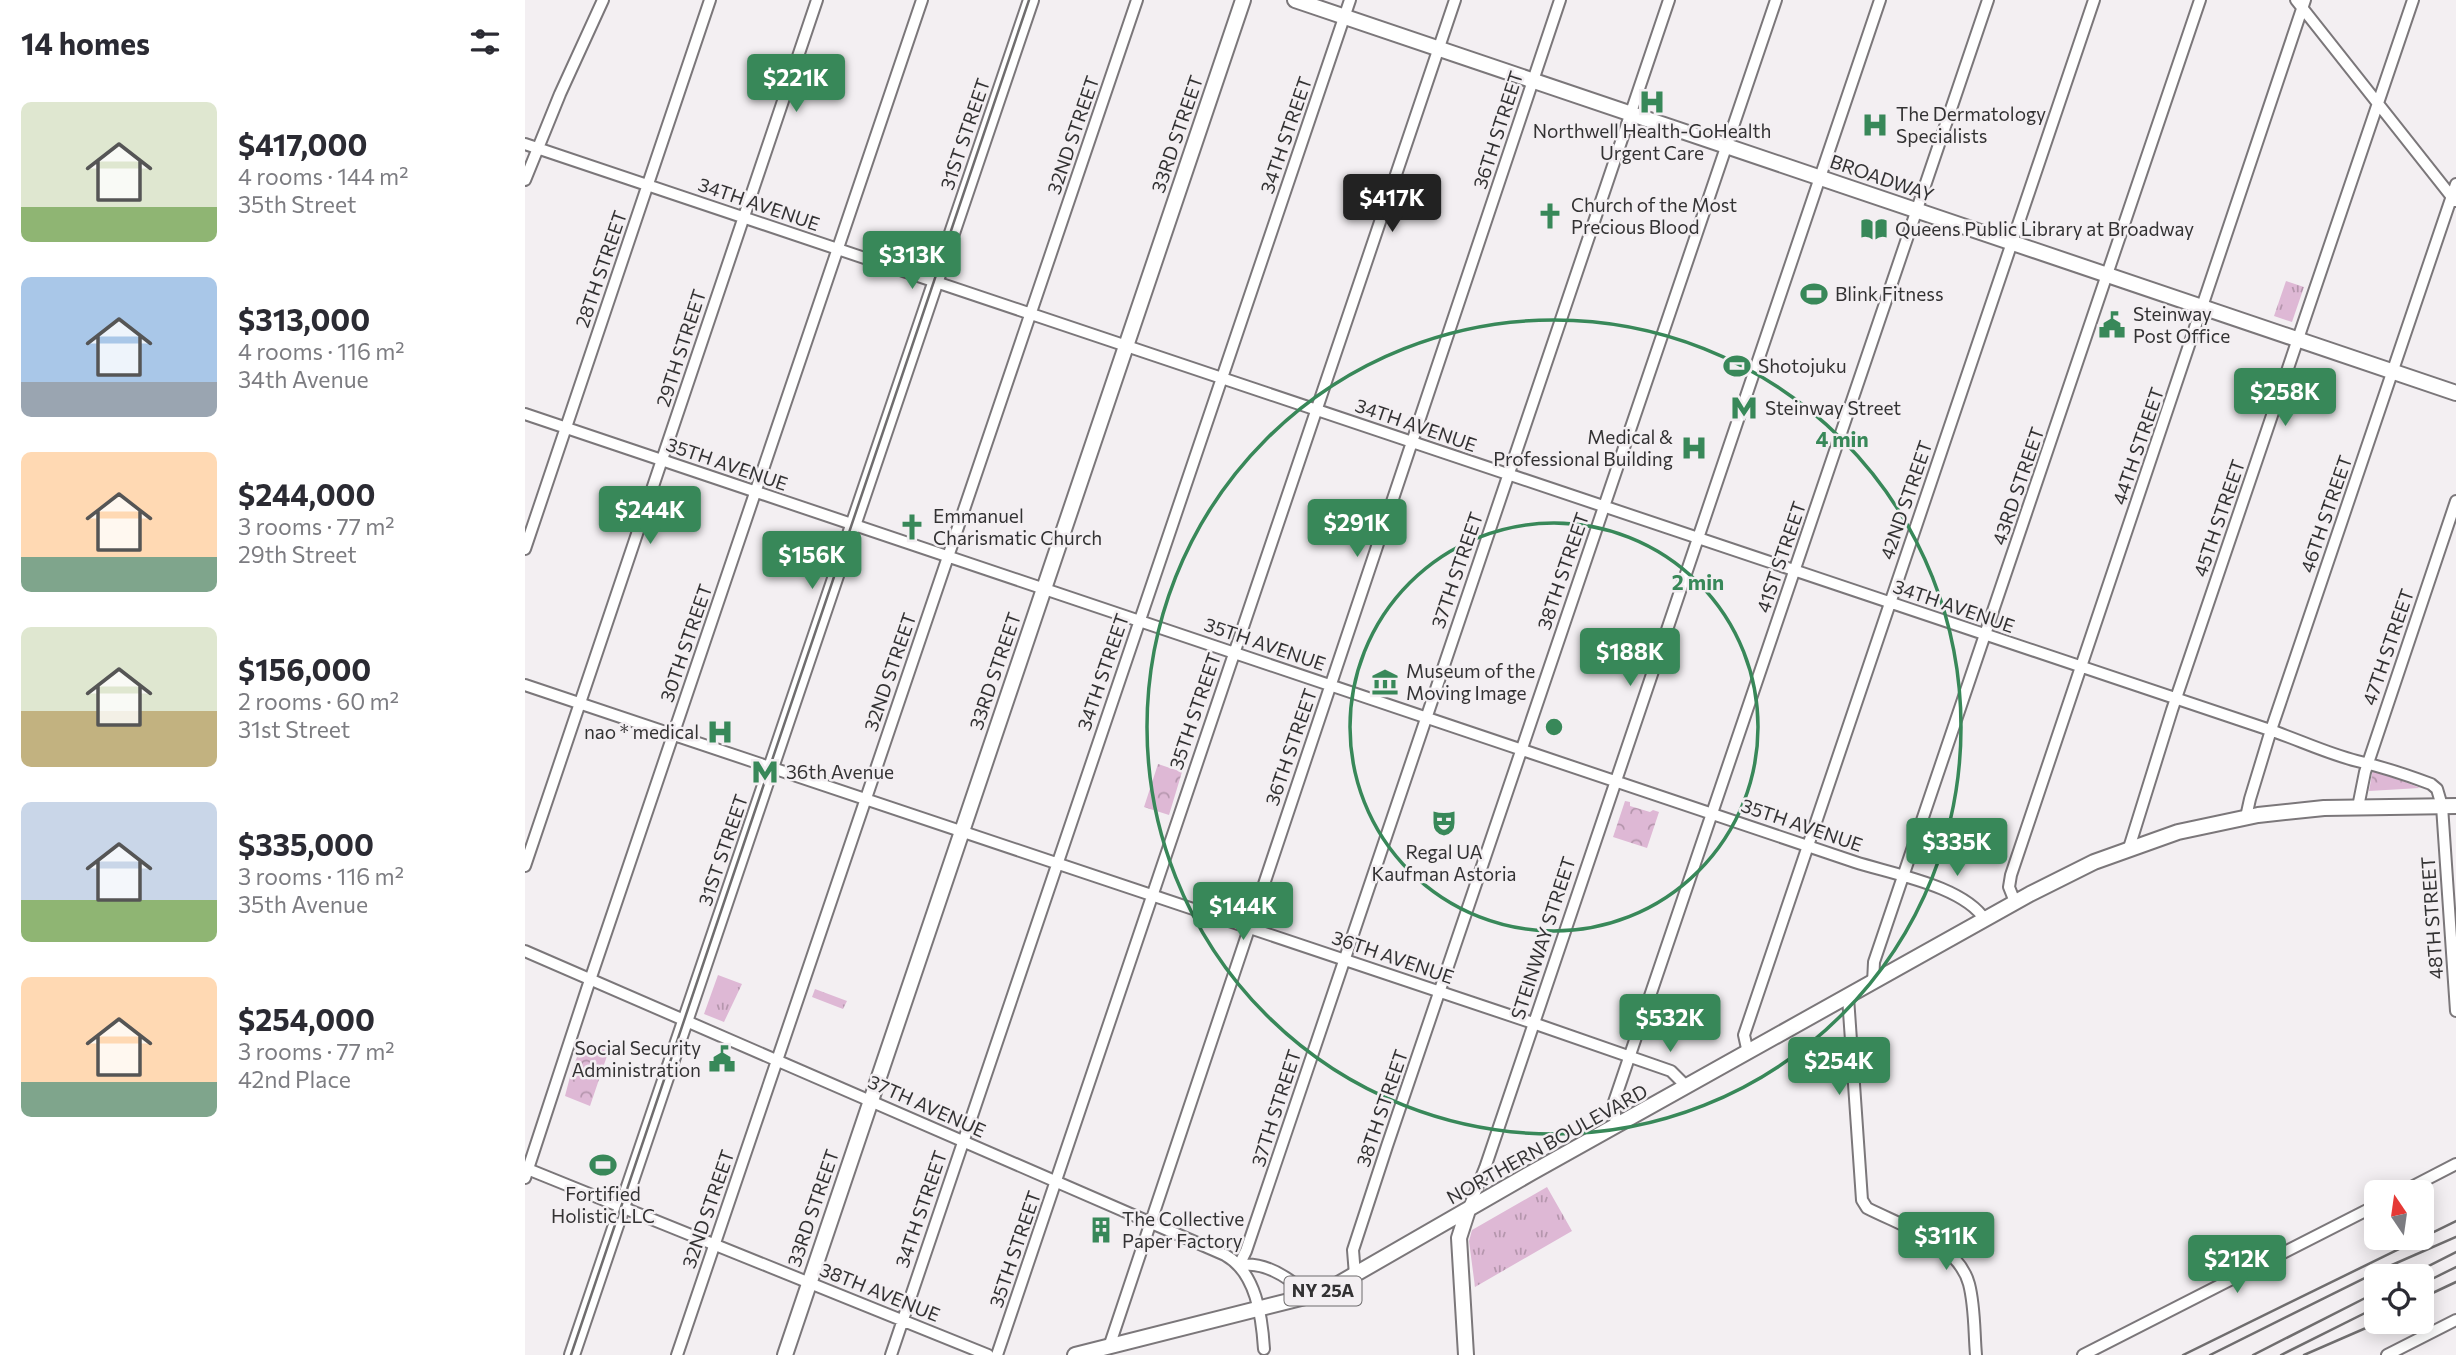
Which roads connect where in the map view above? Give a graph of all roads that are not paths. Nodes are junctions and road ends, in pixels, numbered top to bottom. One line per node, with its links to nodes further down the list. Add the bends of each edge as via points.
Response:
1 (603, 0): 27 (street)
2 (710, 0): 31 (street, 28TH STREET)
3 (817, 0): 34 (street, 29TH STREET)
4 (922, 0): 36 (street, 30TH STREET)
5 (1031, 0): 38 (main road, 31ST STREET)
6 (1137, 0): 40 (street, 32ND STREET)
7 (1243, 0): 42 (main road, 33RD STREET)
8 (1295, 0): 20 (main road, BROADWAY)
9 (1350, 0): 20 (street, 34TH STREET)
10 (1455, 0): 21 (street, 35TH STREET)
11 (1560, 0): 22 (street, 36TH STREET)
12 (1669, 0): 24 (street, 37TH STREET)
13 (1776, 0): 26 (street, 38TH STREET)
14 (1880, 0): 28 (street, STEINWAY STREET)
15 (1988, 0): 33 (street, 41ST STREET)
16 (2094, 0): 35 (street, 42ND STREET)
17 (2200, 0): 37 (street, 43RD STREET)
18 (2413, 0): 23 (street, 45TH STREET)
19 (2301, 3): 23 (street); 39 (street, 44TH STREET)
20 (1344, 17): 21 (main road, BROADWAY); 44 (street, 34TH STREET)
21 (1439, 49): 22 (main road, BROADWAY); 46 (street, 35TH STREET)
22 (1532, 80): 24 (main road, BROADWAY); 49 (street, 36TH STREET)
23 (2378, 103): 32 (street); 41 (street, 45TH STREET)
24 (1630, 113): 26 (main road, BROADWAY); 51 (street, 37TH STREET)
25 (525, 144): 27 (street, 34TH AVENUE)
26 (1726, 146): 28 (main road, BROADWAY); 54 (street, 38TH STREET)
27 (538, 149): 29 (street); 31 (street, 34TH AVENUE)
28 (1820, 178): 33 (main road, BROADWAY); 56 (street, STEINWAY STREET)
29 (525, 180)
30 (2456, 184): 32 (street, 46TH STREET)
31 (647, 186): 34 (street, 34TH AVENUE); 48 (street, 28TH STREET)
32 (2454, 199): 43 (street, 46TH STREET)
33 (1917, 210): 35 (main road, BROADWAY); 59 (street, 41ST STREET)
34 (743, 216): 36 (street, 34TH AVENUE); 50 (street, 29TH STREET)
35 (2012, 243): 37 (main road, BROADWAY); 61 (street, 42ND STREET)
36 (837, 250): 38 (street, 34TH AVENUE); 52 (street, 30TH STREET)
37 (2108, 275): 39 (main road, BROADWAY); 63 (street, 43RD STREET)
38 (935, 282): 40 (street, 34TH AVENUE); 55 (main road, 31ST STREET)
39 (2203, 307): 41 (main road, BROADWAY); 65 (street, 44TH STREET)
40 (1030, 314): 42 (street, 34TH AVENUE); 58 (street, 32ND STREET)
41 (2298, 339): 43 (main road, BROADWAY); 68 (street, 45TH STREET)
42 (1125, 346): 44 (street, 34TH AVENUE); 60 (main road, 33RD STREET)
43 (2392, 372): 45 (main road, BROADWAY); 71 (street, 46TH STREET)
44 (1221, 378): 46 (street, 34TH AVENUE); 62 (street, 34TH STREET)
45 (2456, 393)
46 (1316, 410): 49 (street, 34TH AVENUE); 64 (street, 35TH STREET)
47 (525, 414): 48 (street, 35TH AVENUE)
48 (566, 428): 50 (street, 35TH AVENUE); 57 (street, 28TH STREET)
49 (1413, 442): 51 (street, 34TH AVENUE); 67 (street, 36TH STREET)
50 (663, 461): 52 (street, 35TH AVENUE); 69 (street, 29TH STREET)
51 (1508, 474): 54 (street, 34TH AVENUE); 70 (street, 37TH STREET)
52 (755, 492): 55 (street, 35TH AVENUE); 72 (street, 30TH STREET)
53 (2456, 500): 74 (street, 47TH STREET)
54 (1604, 507): 56 (street, 34TH AVENUE); 73 (street, 38TH STREET)
55 (853, 524): 58 (street, 35TH AVENUE); 75 (main road, 31ST STREET)
56 (1697, 538): 59 (street, 34TH AVENUE); 76 (street, STEINWAY STREET)
57 (525, 549)
58 (948, 556): 60 (street, 35TH AVENUE); 77 (street, 32ND STREET)
59 (1795, 570): 61 (street, 34TH AVENUE); 80 (street, 41ST STREET)
60 (1044, 588): 62 (street, 35TH AVENUE); 82 (main road, 33RD STREET)
61 (1890, 603): 63 (street, 34TH AVENUE); 83 (street, 42ND STREET)
62 (1139, 620): 64 (street, 35TH AVENUE); 85 (street, 34TH STREET)
63 (1986, 635): 65 (street, 34TH AVENUE); 87 (street, 43RD STREET)
64 (1234, 652): 67 (street, 35TH AVENUE); 88 (street, 35TH STREET)
65 (2081, 667): 68 (street, 34TH AVENUE); 89 (street, 44TH STREET, via 2009,883)
66 (525, 685): 69 (street, 36TH AVENUE)
67 (1331, 685): 70 (street, 35TH AVENUE); 91 (street, 36TH STREET)
68 (2176, 698): 71 (street, 34TH AVENUE); 84 (street, 45TH STREET)
69 (580, 703): 72 (street, 36TH AVENUE); 86 (street, 29TH STREET)
70 (1426, 717): 73 (street, 35TH AVENUE); 93 (street, 37TH STREET)
71 (2271, 730): 74 (street, 34TH AVENUE); 81 (street, 46TH STREET)
72 (673, 734): 75 (street, 36TH AVENUE); 94 (street, 30TH STREET)
73 (1522, 749): 76 (street, 35TH AVENUE); 96 (street, 38TH STREET)
74 (2368, 763): 78 (street, 34TH AVENUE, via 2434,786); 79 (street, 47TH STREET)
75 (771, 767): 77 (street, 36TH AVENUE); 99 (main road, 31ST STREET)
76 (1615, 780): 80 (street, 35TH AVENUE); 100 (street, STEINWAY STREET)
77 (866, 799): 82 (street, 36TH AVENUE); 103 (street, 32ND STREET)
78 (2451, 806): 79 (main road, NORTHERN BOULEVARD / NY 25A); 98 (street, 48TH STREET, via 2442,822)
79 (2358, 807): 81 (main road, NORTHERN BOULEVARD / NY 25A)
80 (1712, 813): 83 (street, 35TH AVENUE); 102 (street, 41ST STREET)
81 (2246, 817): 84 (main road, NORTHERN BOULEVARD / NY 25A)
82 (961, 831): 85 (street, 36TH AVENUE); 105 (main road, 33RD STREET)
83 (1808, 845): 87 (street, 35TH AVENUE); 101 (street, 42ND STREET, via 1744,1035)
84 (2129, 848): 89 (main road, NORTHERN BOULEVARD / NY 25A)
85 (1057, 863): 88 (street, 36TH AVENUE); 107 (street, 34TH STREET)
86 (525, 866)
87 (1903, 877): 90 (street, 35TH AVENUE, via 1968,901); 95 (street, 43RD STREET, via 1874,962)
88 (1151, 895): 91 (street, 36TH AVENUE); 111 (street, 35TH STREET)
89 (2015, 902): 90 (main road, NORTHERN BOULEVARD / NY 25A)
90 (1985, 920): 95 (main road, NORTHERN BOULEVARD / NY 25A)
91 (1248, 927): 93 (street, 36TH AVENUE); 115 (street, 36TH STREET)
92 (525, 951): 94 (street, 37TH AVENUE)
93 (1343, 959): 96 (street, 36TH AVENUE); 117 (street, 37TH STREET)
94 (590, 979): 99 (street, 37TH AVENUE); 109 (street, 30TH STREET)
95 (1873, 983): 97 (main road, NORTHERN BOULEVARD / NY 25A)
96 (1440, 991): 100 (street, 36TH AVENUE); 118 (street, 38TH STREET, via 1353,1250)
97 (1848, 997): 101 (main road, NORTHERN BOULEVARD / NY 25A); 134 (street, via 1861,1196 1867,1208 1939,1244 1962,1267 1970,1287)
98 (2456, 1011)
99 (686, 1020): 103 (street, 37TH AVENUE); 112 (main road, 31ST STREET)
100 (1533, 1023): 102 (street, 36TH AVENUE); 113 (street, STEINWAY STREET)
101 (1748, 1053): 104 (main road, NORTHERN BOULEVARD / NY 25A)
102 (1630, 1058): 104 (street, 36TH AVENUE, via 1671,1071); 106 (street, 41ST STREET, via 1614,1102)
103 (777, 1060): 105 (street, 37TH AVENUE); 116 (street, 32ND STREET)
104 (1687, 1087): 106 (main road, NORTHERN BOULEVARD / NY 25A)
105 (870, 1100): 107 (street, 37TH AVENUE); 119 (main road, 33RD STREET)
106 (1616, 1127): 113 (main road, NORTHERN BOULEVARD / NY 25A)
107 (963, 1141): 111 (street, 37TH AVENUE); 122 (street, 34TH STREET)
108 (2456, 1164): 110 (street)
109 (526, 1172): 112 (street, 38TH AVENUE)
110 (2425, 1180)
111 (1056, 1181): 115 (street, 37TH AVENUE); 131 (street, 35TH STREET)
112 (622, 1207): 116 (street, 38TH AVENUE); 126 (main road, 31ST STREET)
113 (1468, 1210): 118 (main road, NORTHERN BOULEVARD / NY 25A); 133 (main road, via 1459,1238)
114 (2364, 1212): 135 (street)
115 (1150, 1222): 117 (street, 37TH AVENUE); 124 (street, 36TH STREET)
116 (715, 1245): 119 (street, 38TH AVENUE); 127 (street, 32ND STREET)
117 (1239, 1265): 120 (street, 37TH AVENUE, via 1257,1264 1293,1282); 121 (street)
118 (1355, 1275): 120 (main road, NORTHERN BOULEVARD / NY 25A)
119 (808, 1282): 122 (street, 38TH AVENUE); 128 (main road, 33RD STREET)
120 (1309, 1296): 121 (main road, NORTHERN BOULEVARD / NY 25A)
121 (1258, 1309): 124 (main road, NORTHERN BOULEVARD / NY 25A); 125 (street)
122 (902, 1320): 129 (street, 34TH STREET); 130 (street, 38TH AVENUE)
123 (2456, 1320): 136 (street)
124 (1109, 1347): 132 (main road, NORTHERN BOULEVARD / NY 25A)
125 (1264, 1349)
126 (572, 1355)
127 (677, 1355)
128 (785, 1355)
129 (891, 1355)
130 (988, 1355)
131 (997, 1355)
132 (1076, 1355)
133 (1466, 1355)
134 (1976, 1355)
135 (2083, 1355)
136 (2388, 1355)

